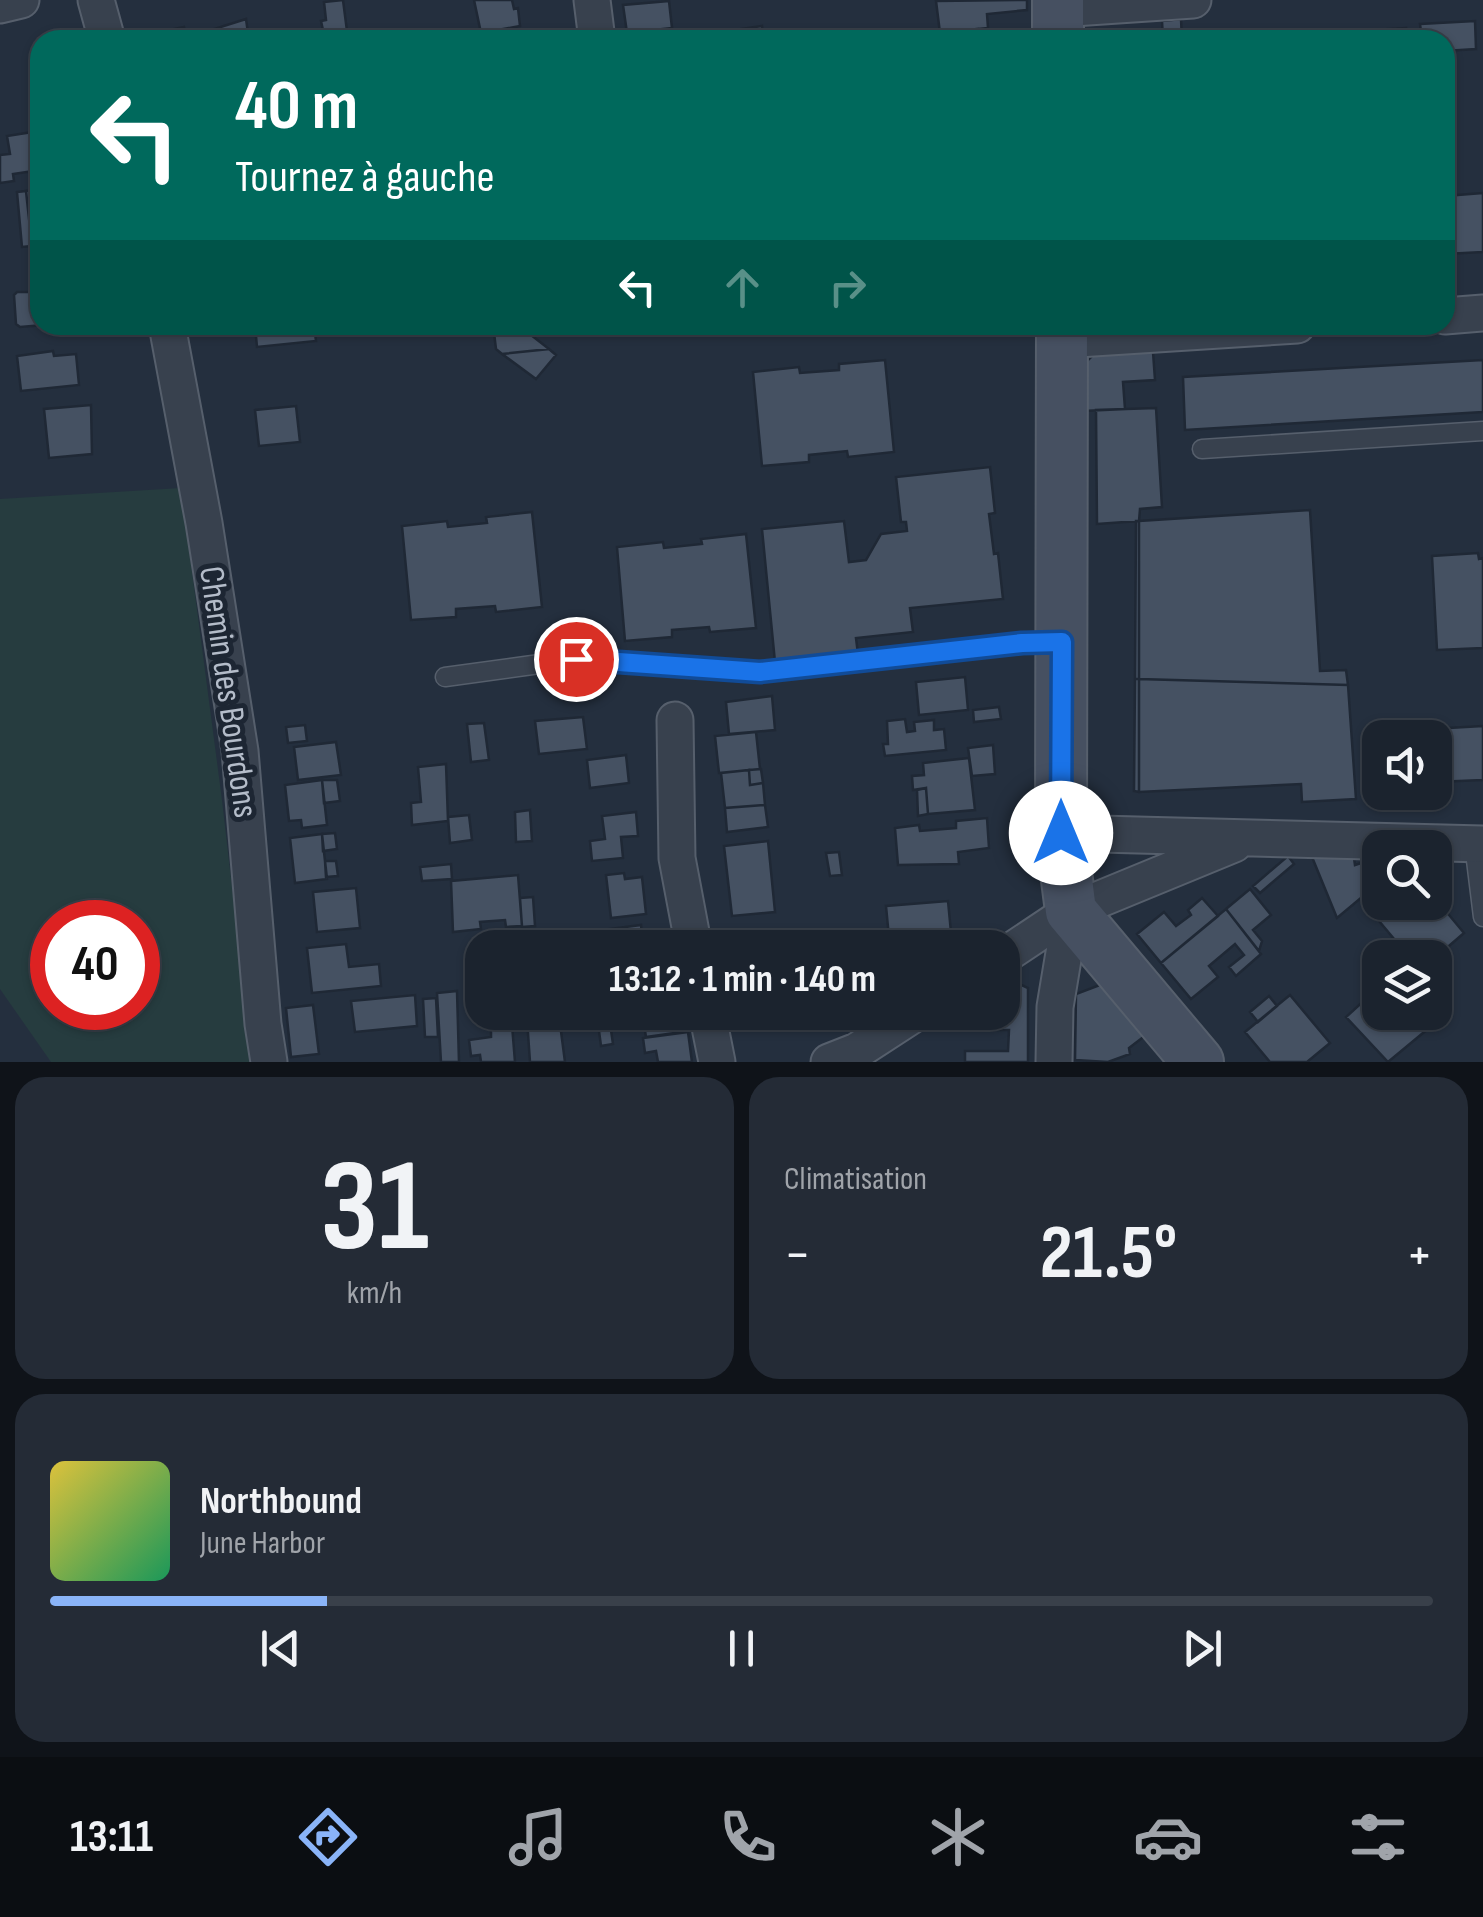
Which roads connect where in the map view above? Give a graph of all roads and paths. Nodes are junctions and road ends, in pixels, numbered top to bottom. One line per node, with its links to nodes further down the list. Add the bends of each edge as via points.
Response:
1 (20, 0): 5 (street)
2 (96, 0): 7 (street)
3 (592, 0): 8 (street)
4 (1193, 0): 6 (street)
5 (0, 5)
6 (1058, 16)
7 (104, 30)
8 (596, 30)
9 (1483, 313): 10 (street)
10 (1455, 315)
11 (169, 335): 27 (street, Chemin des Bourdons, via 240,751)
12 (1062, 335): 15 (street)
13 (1483, 431): 14 (lane)
14 (1202, 449)
15 (1062, 642): 16 (lane, via 760,672 576,659); 18 (street)
16 (446, 677)
17 (675, 720): 23 (street, via 677,858)
18 (1061, 833): 19 (street); 21 (street)
19 (1248, 839): 20 (street); 21 (street)
20 (1479, 844): 22 (lane)
21 (1071, 911): 24 (street); 30 (street, via 1055,1008); 31 (street)
22 (1483, 917)
23 (691, 930)
24 (1020, 945)
25 (711, 1030): 28 (street)
26 (889, 1030): 29 (street)
27 (269, 1062)
28 (717, 1062)
29 (830, 1062)
30 (1054, 1062)
31 (1198, 1062)

